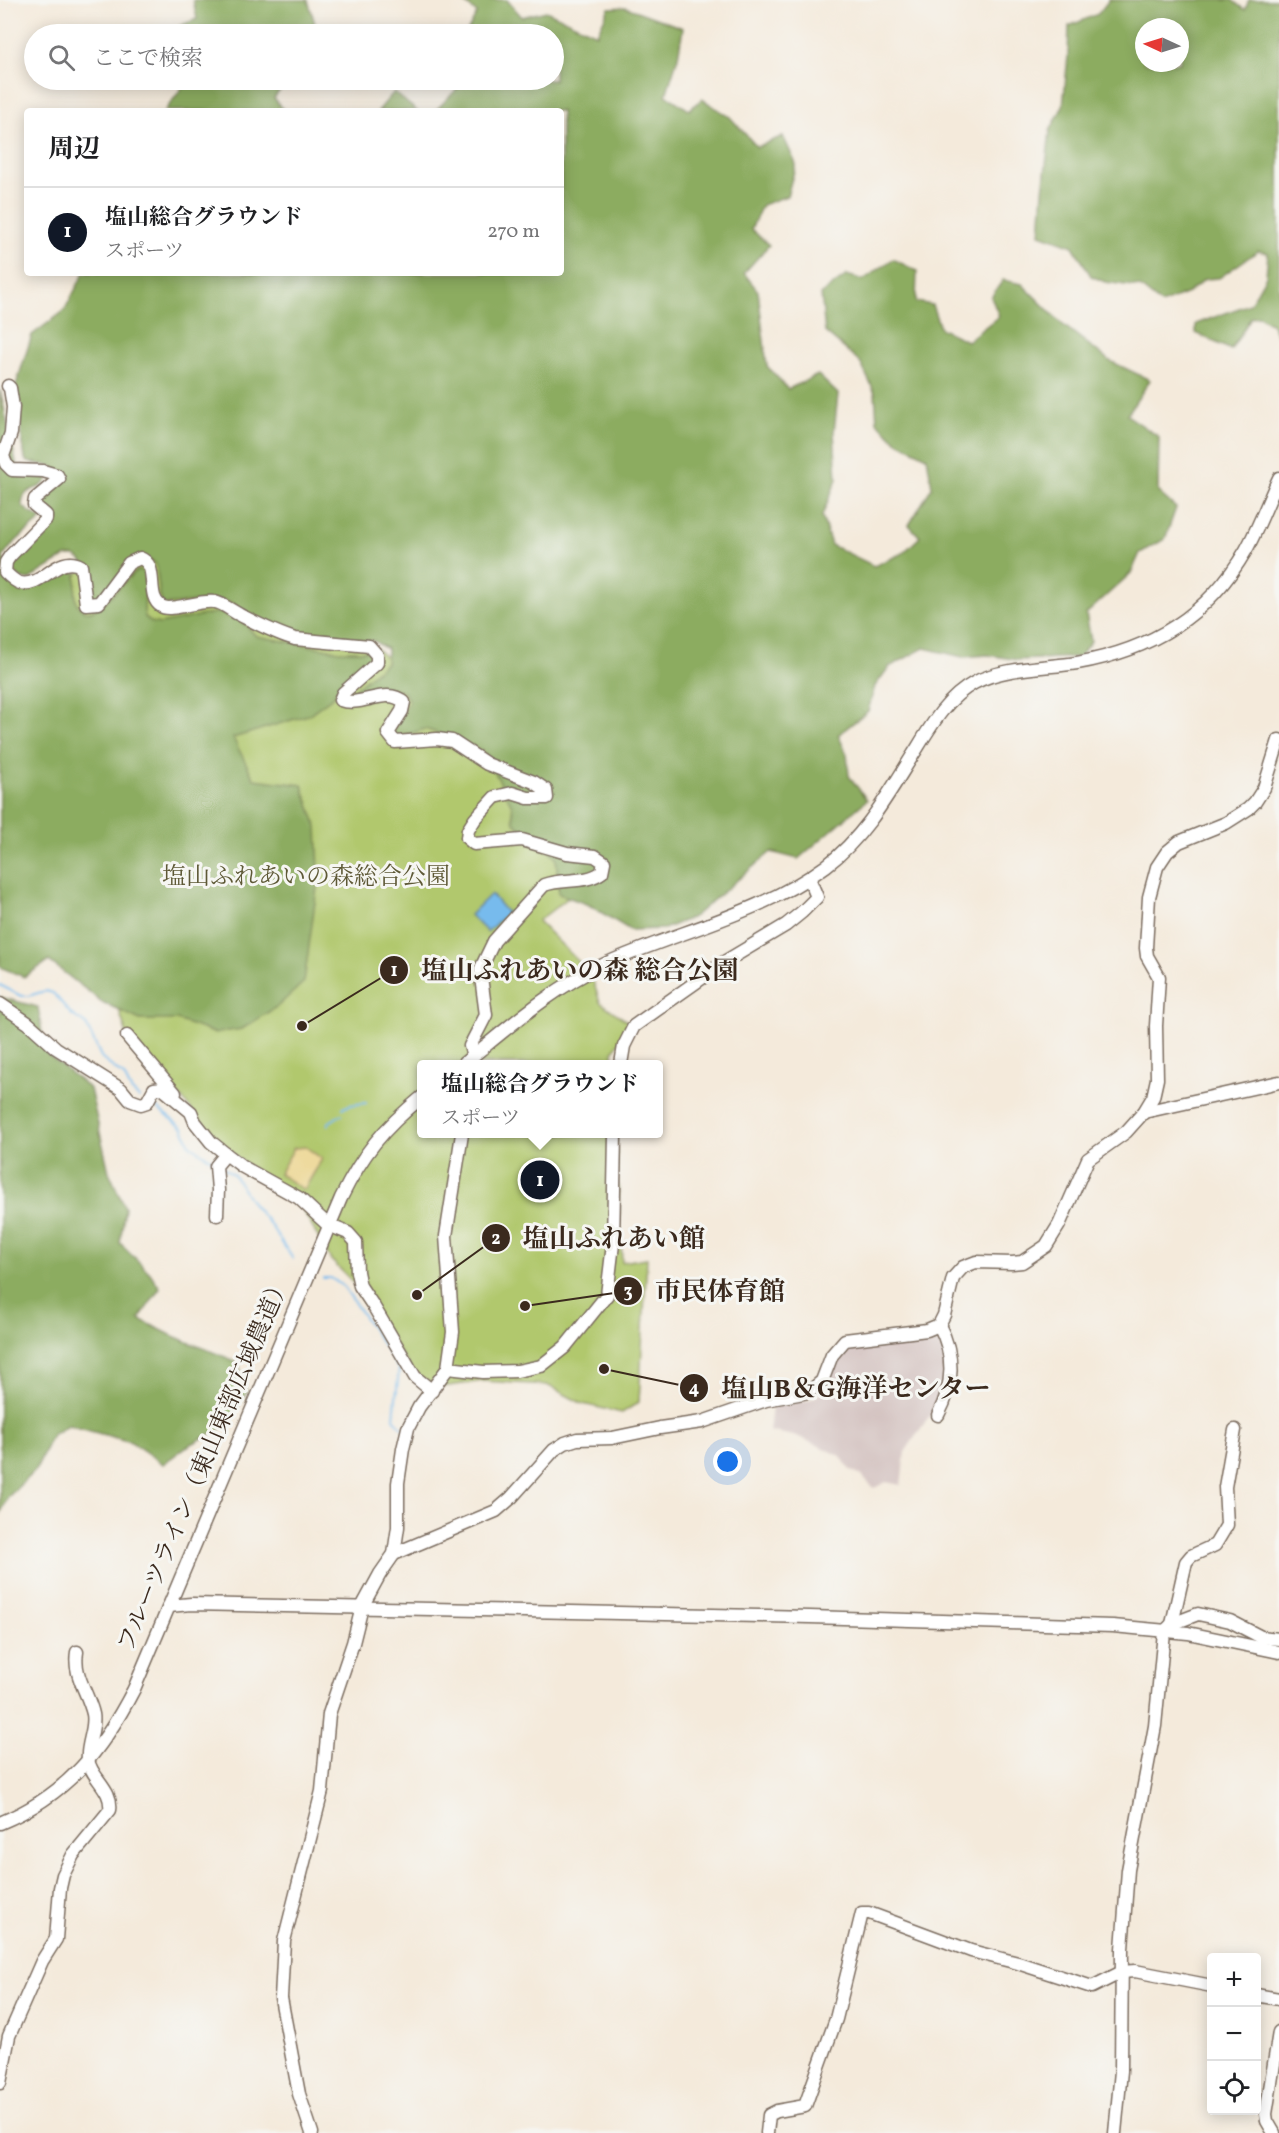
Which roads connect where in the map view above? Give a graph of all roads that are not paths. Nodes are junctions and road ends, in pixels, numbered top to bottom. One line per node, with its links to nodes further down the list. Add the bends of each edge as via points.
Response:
1 (8, 386): 7 (street, via 13,407 11,433 3,456 6,464 12,470 43,471 59,479 35,499 35,508 46,519 10,555 4,572 19,583 32,583 61,565 76,563 81,566 86,604 99,603 129,563 140,558 150,566 156,600 165,608 199,601 217,602 283,636 369,646 377,655 377,663 340,700 397,697 404,702 402,711 387,733 395,742 452,741 487,764 546,790 547,798 512,793 495,797 475,819 467,838 474,844 522,840 567,853 595,856 604,862 602,872 593,878 555,880 544,885 494,941 481,968 486,1015 470,1046)
2 (1279, 478): 4 (street, via 1246,549 1217,590 1178,626 1125,652 1002,673 975,682 957,694 941,711 869,824)
3 (1279, 742): 13 (street, via 1264,788 1255,802 1226,823 1179,842 1157,867 1149,897 1146,948 1159,977 1157,1079)
4 (809, 878): 7 (street, via 765,902 583,974); 9 (street, via 817,897 802,912 634,1026)
5 (0, 1004): 12 (street, via 56,1048 121,1089 130,1100 141,1104 154,1089 162,1088)
6 (127, 1036): 12 (street)
7 (473, 1056): 8 (street)
8 (469, 1060)
9 (622, 1060)
10 (1279, 1082): 13 (street)
11 (417, 1101): 18 (street, フルーツライン（東山東部広域農道）, via 379,1136 354,1172)
12 (190, 1112): 16 (street)
13 (1144, 1112): 19 (street, via 1126,1132 1088,1159 1046,1246 1022,1262 976,1262 957,1272)
14 (461, 1138): 20 (street, via 446,1236 453,1332)
15 (615, 1138): 20 (street, via 613,1244 607,1295 565,1347 541,1366 483,1372)
16 (222, 1159): 17 (street); 18 (street, via 298,1198)
17 (217, 1215)
18 (328, 1225): 21 (street, via 348,1233 356,1242 360,1287 414,1377); 25 (street, フルーツライン（東山東部広域農道）)
19 (939, 1325): 22 (street, via 952,1362 948,1393); 24 (street, via 927,1330 845,1340 832,1355 822,1380 809,1392 766,1400 702,1422 565,1443 496,1510)
20 (448, 1368): 21 (street)
21 (432, 1391): 24 (street, via 413,1418 403,1449)
22 (938, 1415)
23 (1235, 1430): 27 (street, via 1225,1487 1227,1525 1215,1545 1186,1562)
24 (394, 1554): 26 (street)
25 (169, 1606): 26 (street); 31 (street, フルーツライン（東山東部広域農道）, via 134,1689 115,1725)
26 (362, 1607): 27 (street); 40 (street, via 329,1714 322,1791 284,1941 281,1998 299,2094)
27 (1168, 1628): 28 (street, via 1198,1614 1230,1621 1261,1637); 30 (street); 33 (street, via 1155,1726 1128,1870)
28 (1279, 1639)
29 (77, 1652): 31 (street, via 77,1673 93,1715)
30 (1279, 1652)
31 (88, 1762): 32 (street, フルーツライン（東山東部広域農道）, via 49,1796); 38 (street, via 110,1797 110,1810 73,1855 63,1875 56,1938)
32 (0, 1823)
33 (1122, 1972): 34 (street); 41 (street, via 1092,1987 862,1913 836,2019 804,2106 769,2115); 42 (street, via 1121,2071)
34 (1207, 1985)
35 (1261, 1996): 36 (street)
36 (1279, 1999)
37 (1279, 2032): 43 (street, via 1266,2114)
38 (4, 2043): 39 (street)
39 (0, 2084)
40 (312, 2133)
41 (767, 2133)
42 (1115, 2133)
43 (1274, 2133)

